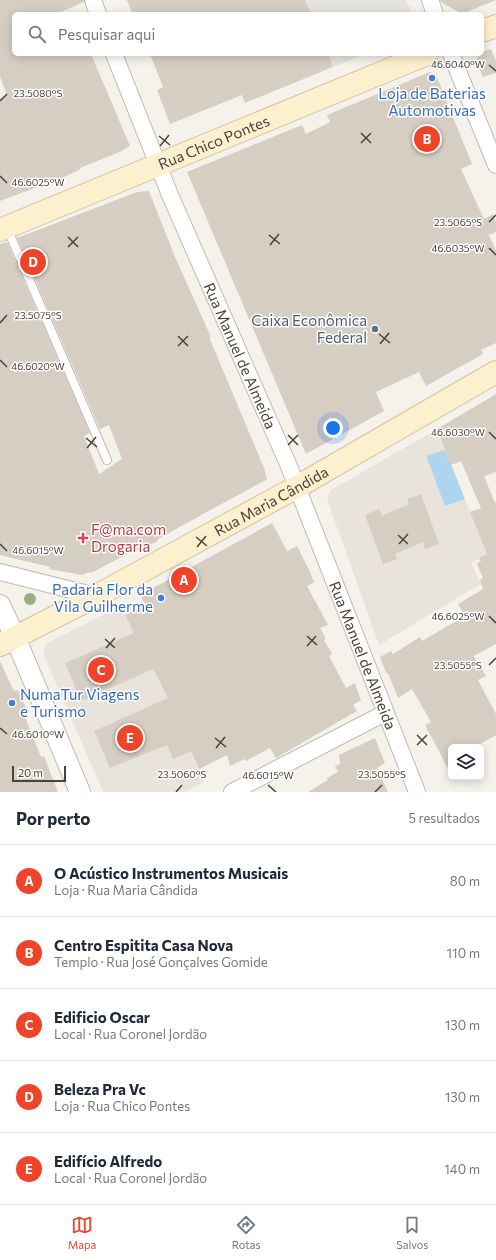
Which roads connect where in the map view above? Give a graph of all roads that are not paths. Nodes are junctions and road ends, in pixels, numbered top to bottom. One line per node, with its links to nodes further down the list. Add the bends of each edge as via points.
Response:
1 (93, 0): 3 (street)
2 (430, 0): 4 (street)
3 (97, 12)
4 (434, 12)
5 (496, 26): 6 (main road)
6 (484, 30)
7 (115, 56): 10 (street, Rua Manuel de Almeida)
8 (422, 56): 10 (main road, Rua Chico Pontes)
9 (452, 56): 11 (street)
10 (158, 164): 12 (main road, Rua Chico Pontes); 15 (street, Rua Manuel de Almeida)
11 (496, 165)
12 (4, 228): 14 (lane)
13 (496, 372): 15 (main road, Rua Maria Cândida)
14 (107, 460)
15 (297, 487): 17 (main road, Rua Maria Cândida); 20 (street, Rua Manuel de Almeida)
16 (0, 572): 17 (street)
17 (96, 596): 19 (main road, Rua Maria Cândida)
18 (0, 605): 19 (street)
19 (8, 641): 21 (street)
20 (385, 713): 22 (street); 23 (street, Rua Manuel de Almeida)
21 (80, 792)
22 (232, 792)
23 (417, 792)

